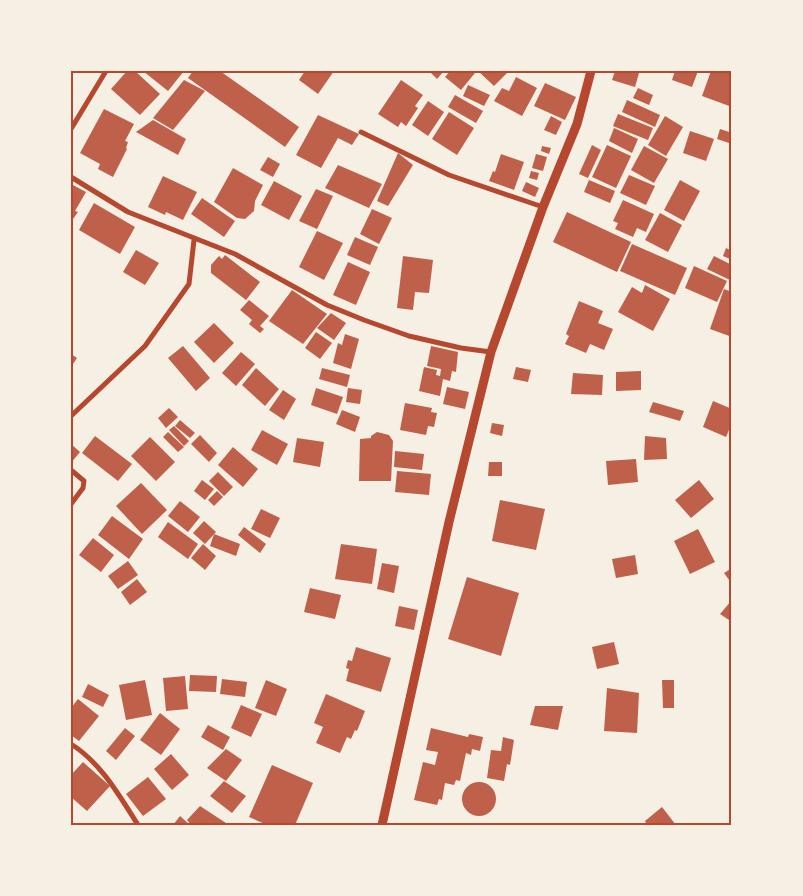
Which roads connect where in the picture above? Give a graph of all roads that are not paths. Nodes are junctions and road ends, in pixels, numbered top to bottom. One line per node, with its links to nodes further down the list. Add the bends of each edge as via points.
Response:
1 (106, 71): 3 (street)
2 (591, 71): 6 (street, via 577,124)
3 (71, 129)
4 (361, 132): 6 (street, via 449,175)
5 (71, 177): 7 (street, via 128,212)
6 (543, 207): 8 (street)
7 (194, 240): 8 (street, via 235,254 327,304 364,320 409,336); 9 (street, via 190,284 145,346)
8 (491, 352): 14 (street, via 449,522)
9 (71, 416)
10 (71, 470): 11 (street, via 84,481 83,488)
11 (71, 504)
12 (71, 744): 13 (street, via 106,776)
13 (138, 825)
14 (382, 825)

